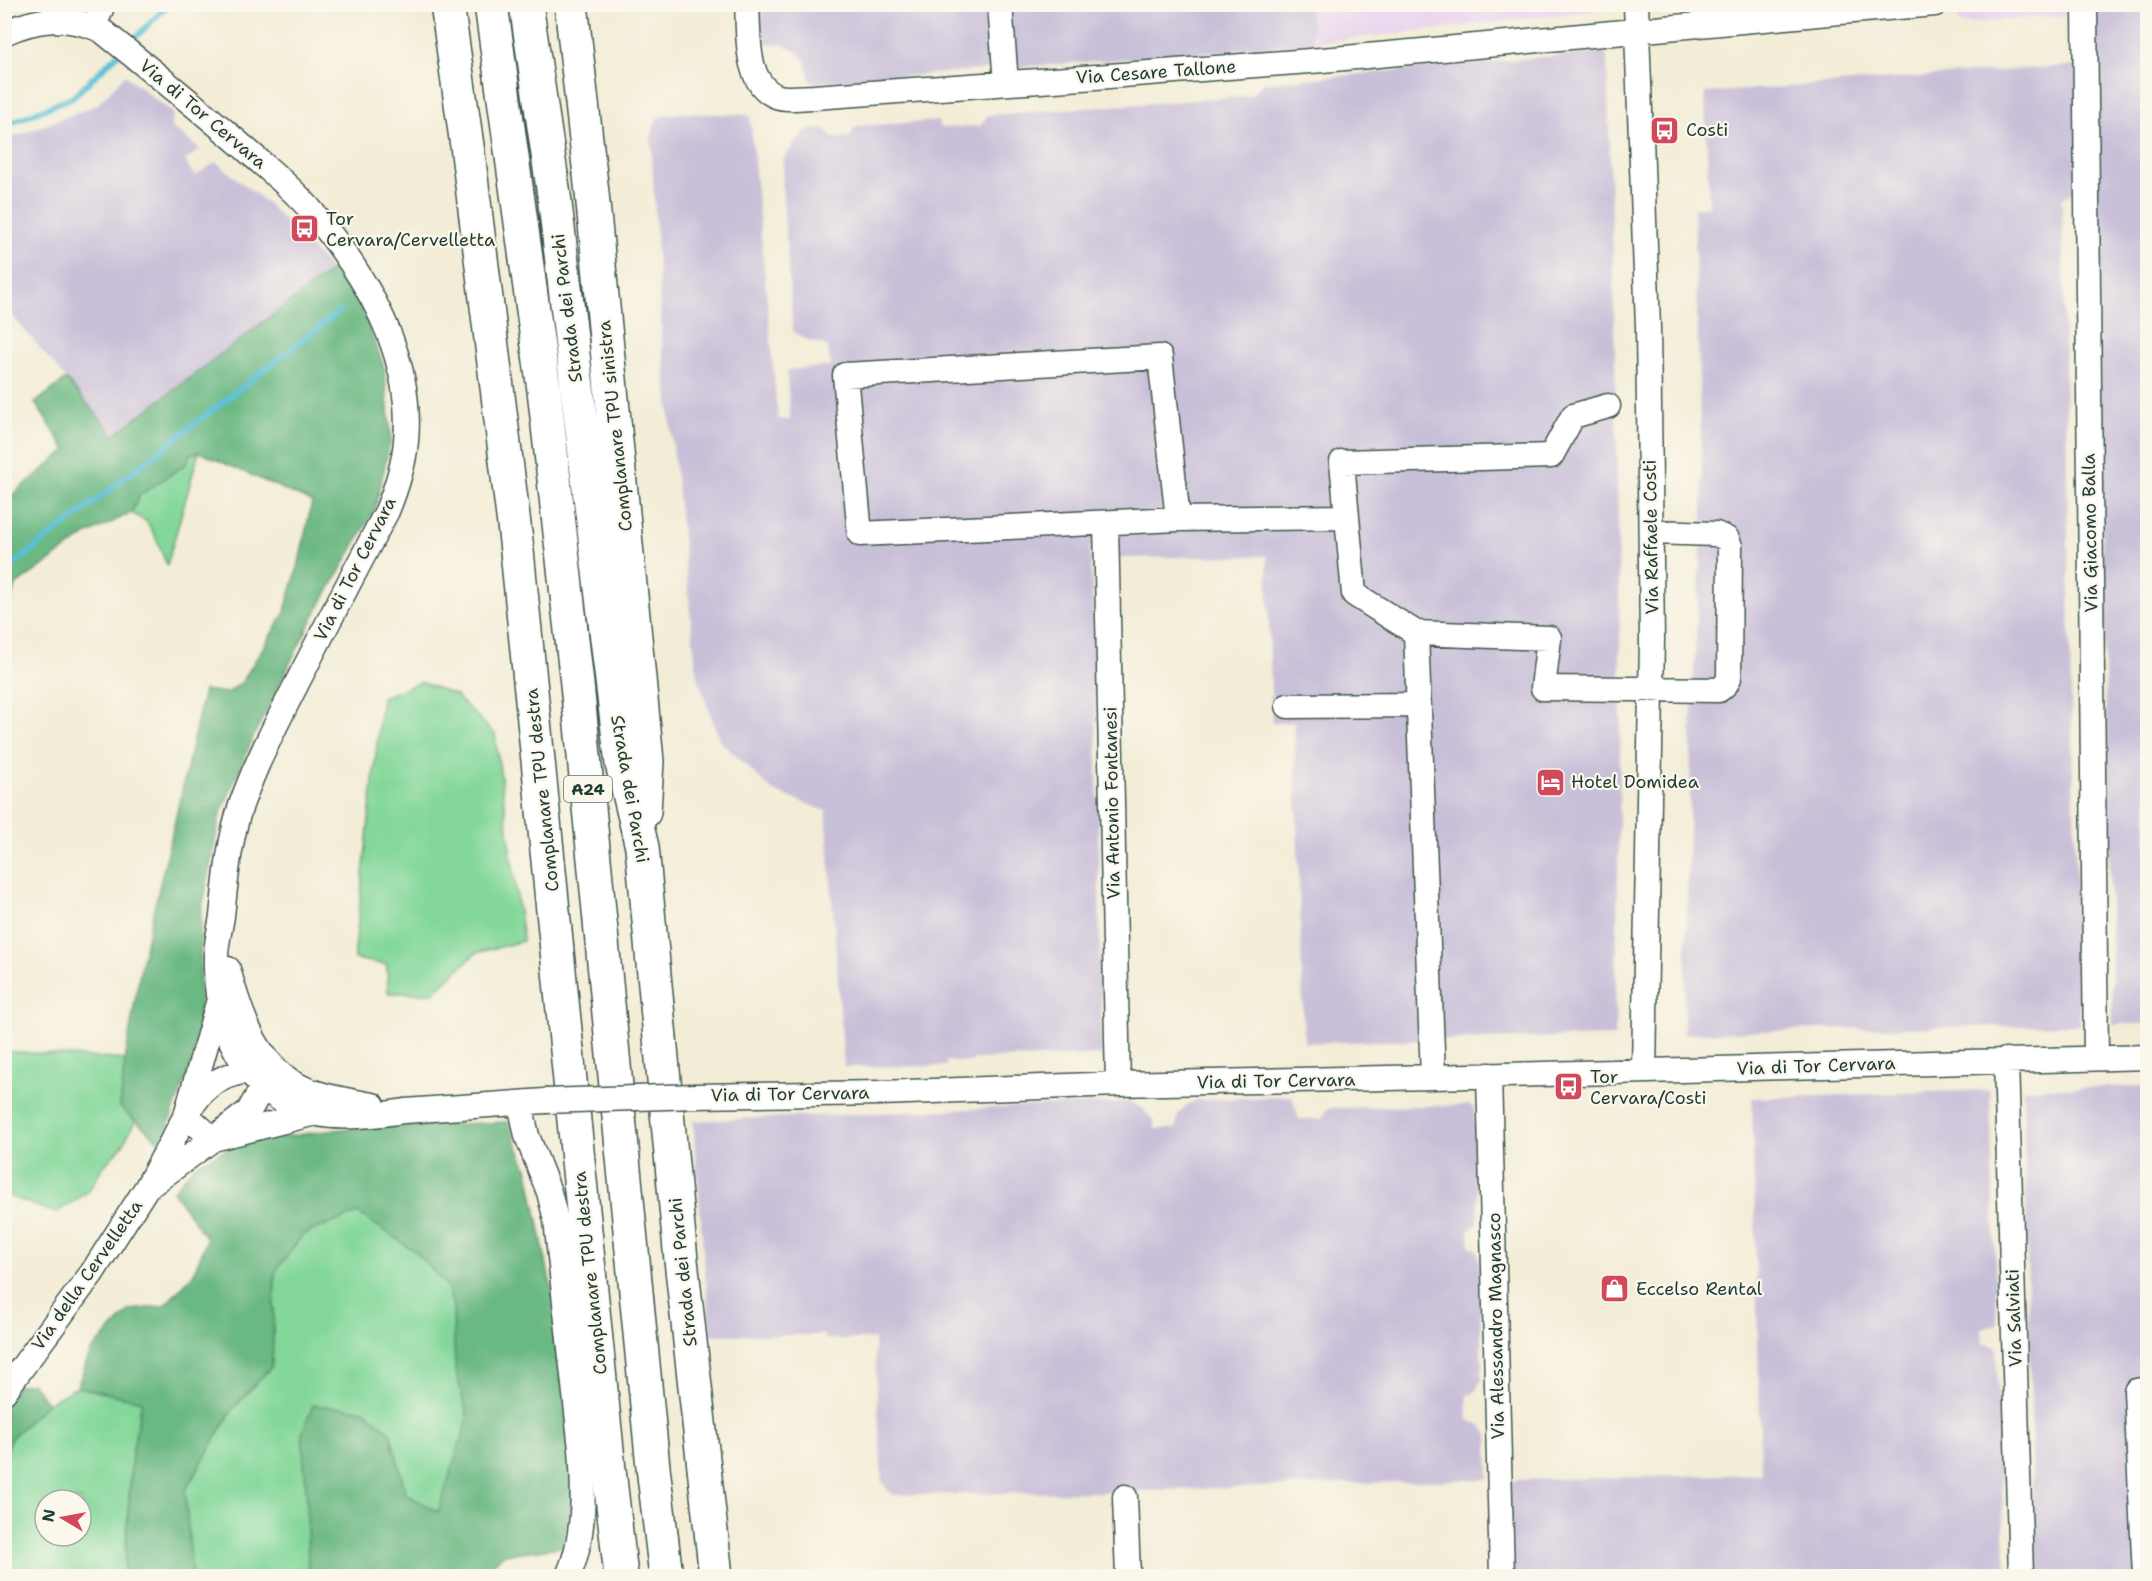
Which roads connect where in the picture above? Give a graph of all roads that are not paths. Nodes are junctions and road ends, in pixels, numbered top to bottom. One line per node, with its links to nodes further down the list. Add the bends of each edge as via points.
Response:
1 (103, 4): 11 (street)
2 (447, 4): 45 (highway, Complanare TPU destra, via 516,541)
3 (491, 4): 46 (highway, Strada dei Parchi / A24, via 544,390 578,684)
4 (526, 4): 24 (highway, Strada dei Parchi / A24, via 555,207 622,765)
5 (572, 4): 24 (highway, Complanare TPU sinistra, via 647,761)
6 (747, 4): 14 (street, Via Cesare Tallone, via 756,76 778,97)
7 (1000, 4): 14 (street)
8 (1636, 4): 12 (street, Via Raffaele Costi)
9 (1935, 4): 12 (street, Via Cesare Tallone)
10 (2085, 7): 28 (street, Via Giacomo Balla)
11 (98, 28): 13 (street, Via di Tor Cervara, via 47,20); 25 (street, Via di Tor Cervara, via 157,74 308,207 341,249 386,325 402,378 406,409 402,467 387,511 264,747 232,837)
12 (1637, 32): 14 (street, Via Cesare Tallone); 19 (street, Via Raffaele Costi)
13 (4, 33)
14 (1006, 83)
15 (1608, 406): 16 (street, via 1573,416 1551,456 1342,462)
16 (1347, 517): 17 (street); 20 (street, via 1354,594)
17 (1178, 519): 18 (street); 18 (street, via 1160,357 845,375 860,534)
18 (1106, 523): 34 (street, Via Antonio Fontanesi)
19 (1651, 532): 21 (street, Via Raffaele Costi); 21 (street, via 1716,534 1727,538 1730,546 1726,684 1719,690)
20 (1416, 633): 21 (street, via 1549,638 1543,688); 22 (street)
21 (1652, 690): 30 (street, Via Raffaele Costi)
22 (1419, 705): 23 (street); 33 (street)
23 (1288, 706)
24 (642, 847): 47 (highway, Strada dei Parchi / A24)
25 (222, 918): 26 (street, Via di Tor Cervara, via 216,956); 31 (street, Via di Tor Cervara, via 225,957 236,999 257,1045)
26 (219, 998): 31 (street, Via di Tor Cervara, via 228,1036); 38 (street)
27 (2148, 1057): 28 (street, Via di Tor Cervara)
28 (2096, 1058): 29 (street, Via di Tor Cervara)
29 (2006, 1060): 30 (street, Via di Tor Cervara); 50 (street, Via Salviati)
30 (1644, 1070): 32 (street, Via di Tor Cervara)
31 (262, 1075): 36 (street, Via di Tor Cervara, via 332,1096); 37 (street, Via di Tor Cervara, via 292,1104); 38 (street, via 224,1078 204,1090); 39 (street, via 249,1111)
32 (1489, 1075): 33 (street, Via di Tor Cervara); 49 (street, Via Alessandro Magnasco)
33 (1433, 1077): 34 (street, Via di Tor Cervara)
34 (1118, 1084): 35 (street, Via di Tor Cervara, bridge)
35 (520, 1103): 36 (street, Via di Tor Cervara); 44 (street, via 527,1136 556,1220 581,1449 584,1485 579,1534)
36 (405, 1111): 37 (street, Via di Tor Cervara, via 351,1116)
37 (315, 1113): 39 (street)
38 (186, 1115): 39 (street); 40 (street, Via della Cervelletta)
39 (213, 1139): 40 (street)
40 (147, 1187): 42 (street, Via della Cervelletta, via 92,1273)
41 (2148, 1389): 51 (street, via 2136,1391)
42 (4, 1392)
43 (1125, 1497): 48 (street)
44 (568, 1576)
45 (621, 1576)
46 (666, 1576)
47 (716, 1576)
48 (1128, 1576)
49 (1502, 1576)
50 (2021, 1576)
51 (2145, 1576)

